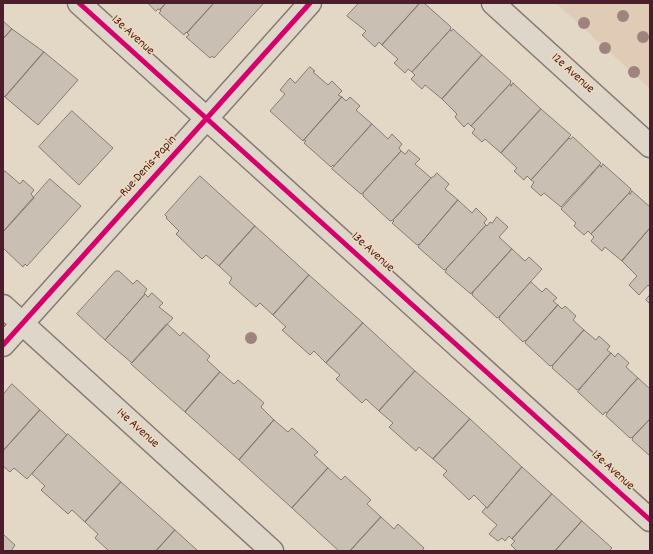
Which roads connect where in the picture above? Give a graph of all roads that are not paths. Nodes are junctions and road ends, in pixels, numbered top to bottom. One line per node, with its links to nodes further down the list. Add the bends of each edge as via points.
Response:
1 (79, 3): 4 (street, 13e Avenue)
2 (310, 3): 4 (street, Rue Denis-Papin)
3 (493, 3): 5 (street, 12e Avenue)
4 (208, 118): 7 (street, Rue Denis-Papin); 9 (street, 13e Avenue)
5 (650, 146)
6 (3, 306): 7 (street, 14e Avenue)
7 (23, 324): 8 (street, Rue Denis-Papin); 10 (street, 14e Avenue)
8 (3, 345)
9 (650, 520)
10 (272, 551)

